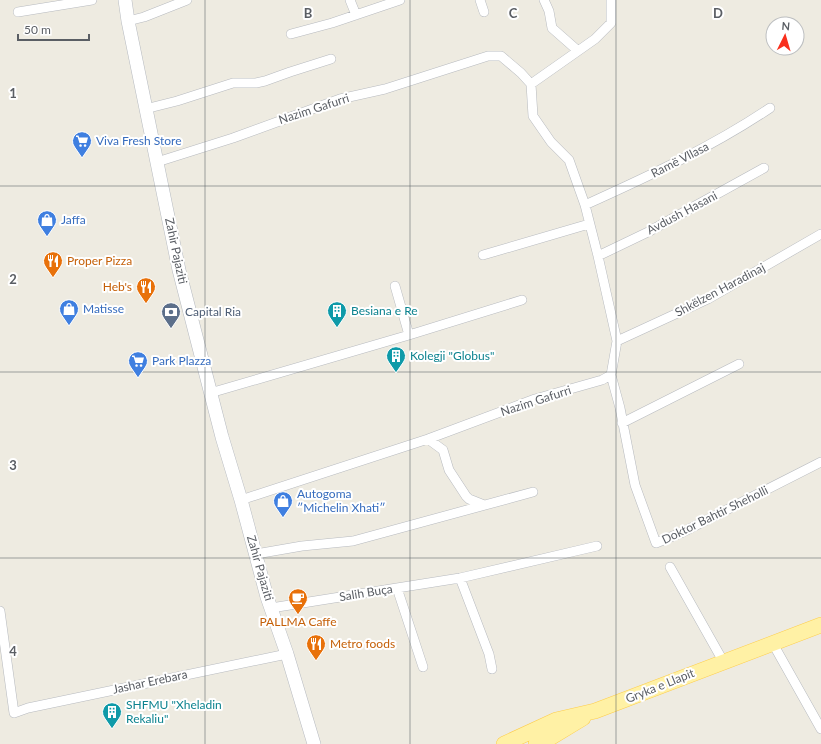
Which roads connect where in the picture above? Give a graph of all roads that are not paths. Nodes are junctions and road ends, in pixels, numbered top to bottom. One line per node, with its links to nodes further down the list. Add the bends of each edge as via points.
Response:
1 (92, 0): 9 (street)
2 (125, 0): 12 (main road, Zahir Pajaziti)
3 (187, 0): 12 (street)
4 (350, 0): 11 (street)
5 (400, 0): 11 (street)
6 (480, 0): 10 (street)
7 (544, 0): 14 (street, via 552,28)
8 (611, 0): 14 (street, via 611,24 595,39)
9 (18, 12)
10 (484, 12)
11 (356, 15): 13 (street)
12 (128, 21): 18 (main road, Zahir Pajaziti)
13 (291, 34)
14 (577, 50): 16 (street)
15 (331, 60): 18 (street, via 266,81 233,83)
16 (531, 84): 19 (street, Nazim Gafurri, via 501,56 488,56 385,89 340,99); 21 (street, via 532,116 551,142 569,160)
17 (770, 108): 21 (street, Ramë Vllasa, via 744,126 703,148 632,184)
18 (146, 109): 19 (main road, Zahir Pajaziti)
19 (157, 162): 32 (main road, Zahir Pajaziti, via 179,270)
20 (764, 168): 25 (street, Avdush Hasani, via 648,232)
21 (585, 204): 22 (street)
22 (589, 224): 24 (street); 25 (street)
23 (821, 234): 29 (street, Shkëlzen Haradinaj, via 708,299)
24 (483, 255)
25 (598, 256): 29 (street)
26 (395, 286): 28 (street)
27 (522, 300): 28 (street)
28 (409, 335): 32 (street)
29 (617, 341): 31 (street)
30 (739, 364): 33 (street)
31 (611, 375): 33 (street, Doktor Bahtir Sheholli); 34 (street, Nazim Gafurri, via 602,380 535,399)
32 (211, 391): 37 (main road, Zahir Pajaziti)
33 (622, 423): 35 (street, Doktor Bahtir Sheholli, via 635,485 656,543 683,532)
34 (428, 439): 37 (street, Nazim Gafurri); 38 (street, via 443,450 449,470 466,496)
35 (821, 462)
36 (533, 492): 38 (street)
37 (241, 500): 40 (main road, Zahir Pajaziti)
38 (484, 505): 40 (street, via 353,541)
39 (596, 546): 42 (street, Salih Buça)
40 (256, 554): 44 (main road, Zahir Pajaziti)
41 (670, 567): 49 (street)
42 (460, 578): 43 (street, Salih Buça); 51 (street, via 489,654)
43 (397, 588): 44 (street, Salih Buça); 50 (street)
44 (271, 608): 48 (main road, Zahir Pajaziti)
45 (0, 611): 48 (street, Jashar Erebara, via 14,713)
46 (821, 625): 47 (main road, Gryka e Llapit)
47 (772, 642): 49 (main road, Gryka e Llapit); 53 (street)
48 (287, 654): 54 (main road, Zahir Pajaziti)
49 (724, 661): 52 (main road, Gryka e Llapit)
50 (422, 667)
51 (492, 669)
52 (596, 711): 55 (main road, Gryka e Llapit, via 556,720); 56 (main road, Gryka e Llapit)
53 (821, 728)
54 (314, 744)
55 (504, 744)
56 (536, 744)

